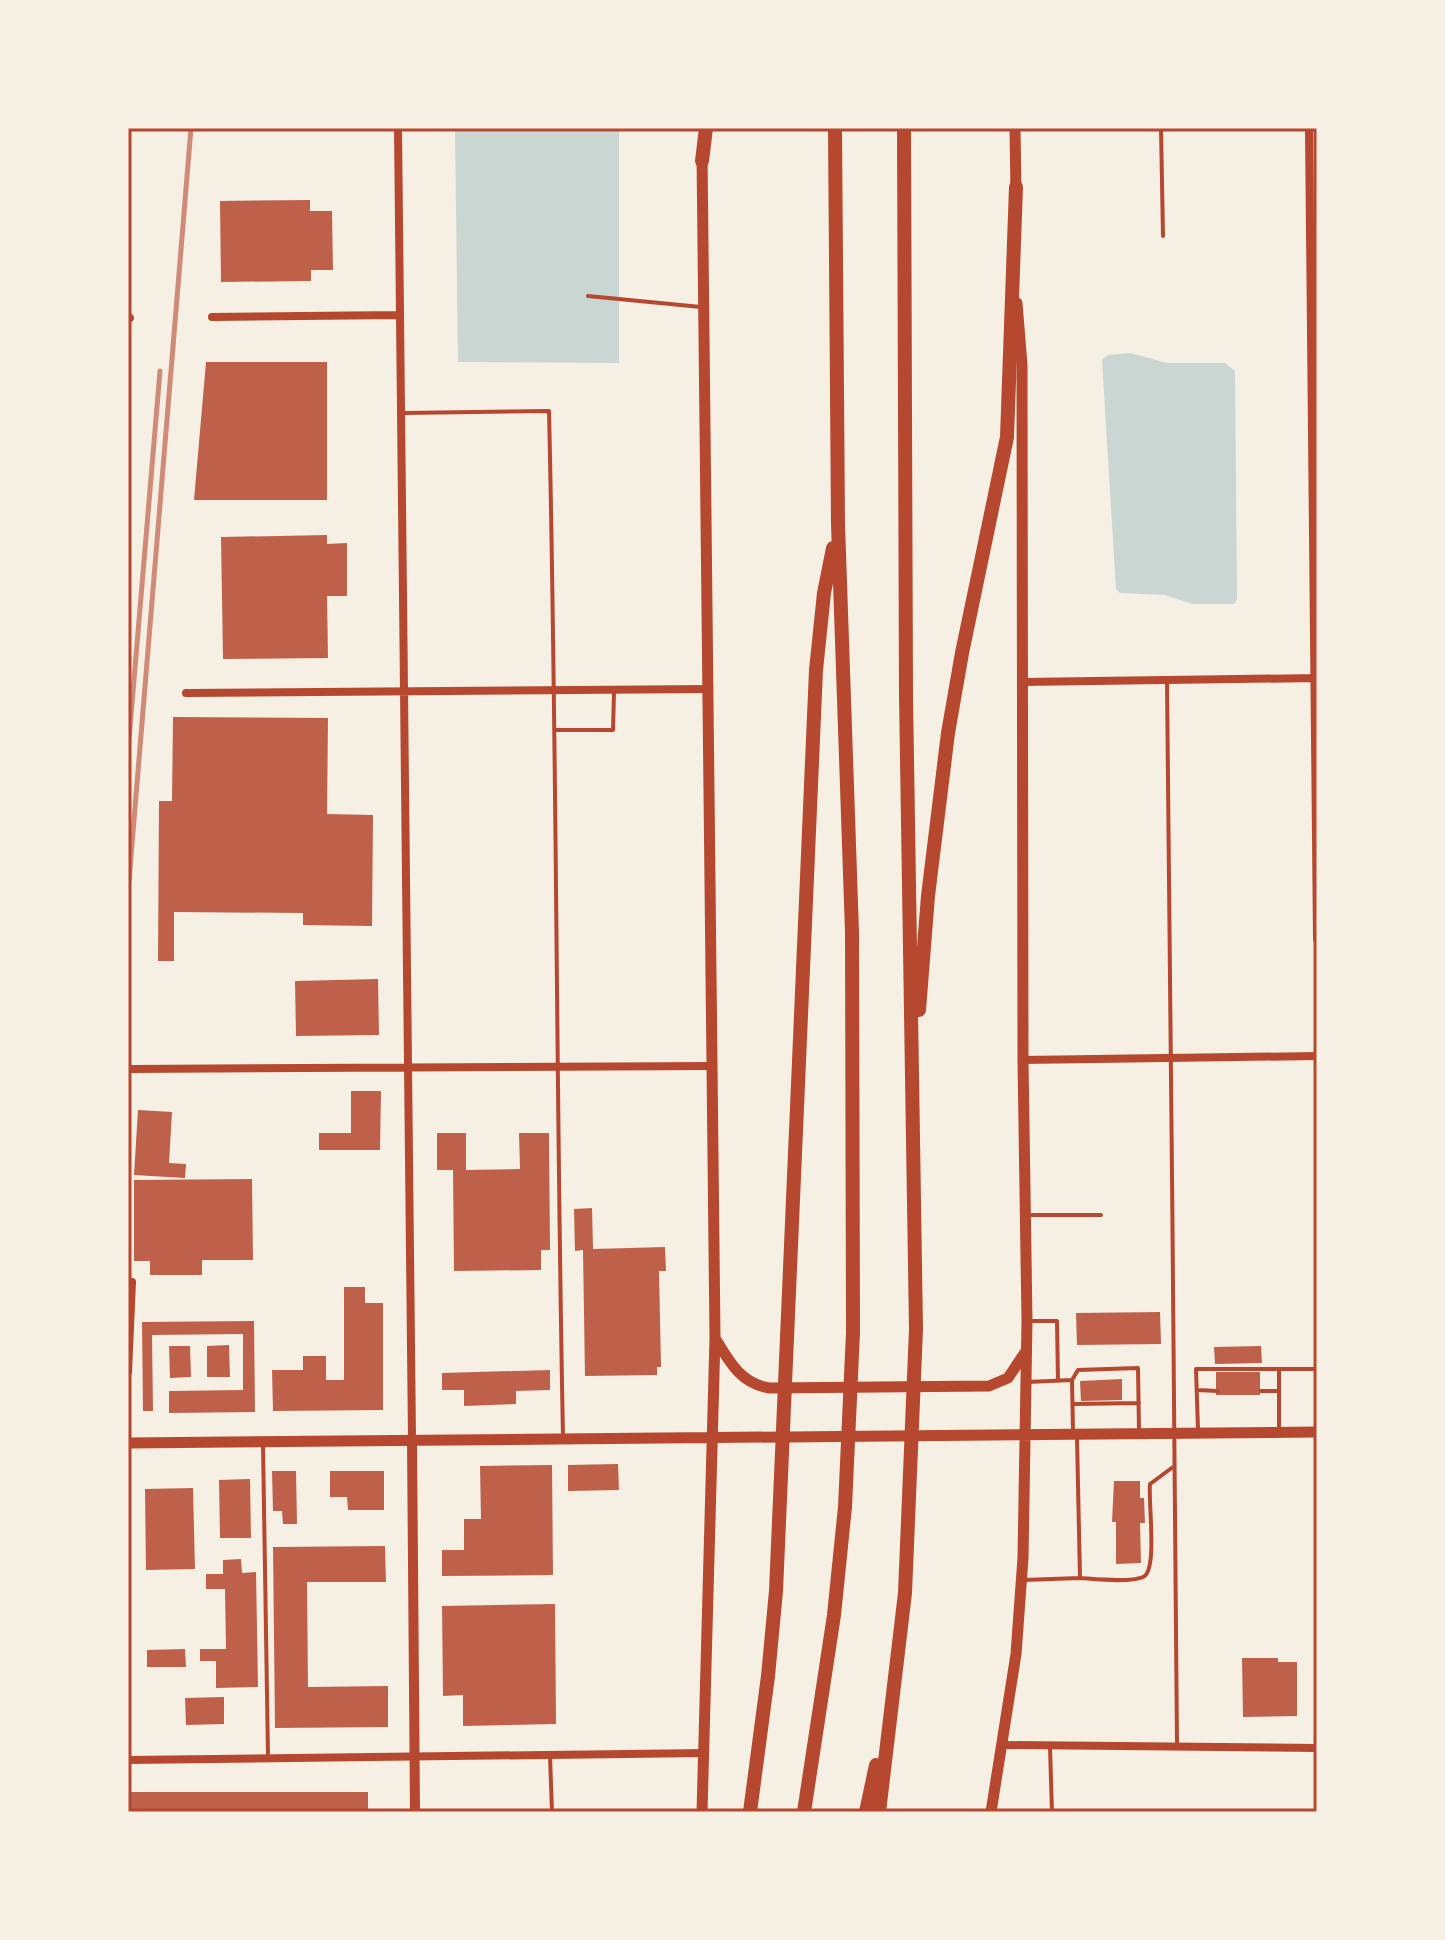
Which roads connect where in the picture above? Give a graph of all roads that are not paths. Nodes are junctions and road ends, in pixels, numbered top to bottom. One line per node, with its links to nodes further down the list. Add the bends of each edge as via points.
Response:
1 (398, 128): 14 (street)
2 (704, 128): 8 (highway)
3 (835, 128): 17 (highway)
4 (904, 128): 35 (highway)
5 (1015, 128): 9 (main road)
6 (1161, 128): 10 (lane)
7 (1309, 128): 12 (street)
8 (702, 161): 13 (main road)
9 (1016, 187): 20 (main road); 35 (highway, via 1008,427 948,733)
10 (1163, 236)
11 (588, 296): 13 (lane)
12 (1314, 302): 18 (street)
13 (705, 307): 22 (main road)
14 (400, 315): 15 (street); 16 (street)
15 (212, 317)
16 (401, 413): 23 (lane, via 549,411); 24 (street)
17 (838, 524): 82 (highway, via 816,670 776,1591); 83 (highway, via 852,932 853,1332 834,1615)
18 (1316, 678): 19 (street); 27 (street)
19 (1167, 679): 20 (street); 29 (lane)
20 (1022, 682): 30 (main road)
21 (614, 689): 22 (street); 23 (street); 26 (lane, via 613,730)
22 (709, 689): 32 (main road)
23 (555, 690): 24 (street); 26 (lane)
24 (404, 691): 25 (street); 33 (street)
25 (186, 693)
26 (555, 730): 31 (lane)
27 (1317, 939)
28 (1317, 1056): 29 (street)
29 (1173, 1058): 30 (street); 57 (lane)
30 (1023, 1060): 36 (main road)
31 (556, 1066): 32 (street); 33 (street); 61 (lane)
32 (712, 1066): 40 (main road)
33 (408, 1067): 34 (street); 63 (street)
34 (128, 1069)
35 (912, 1094): 69 (highway, via 916,1329 910,1511)
36 (1025, 1215): 37 (lane); 39 (main road)
37 (1101, 1215)
38 (132, 1282): 44 (street)
39 (1027, 1321): 41 (main road); 46 (lane, via 1057,1321)
40 (715, 1338): 41 (main road, via 742,1377 769,1388 989,1386 1008,1378); 62 (main road)
41 (1026, 1351): 47 (main road)
42 (1279, 1369): 43 (lane); 48 (lane, via 1196,1369); 51 (lane)
43 (1317, 1369)
44 (128, 1372)
45 (1072, 1380): 46 (lane); 52 (lane, via 1078,1370 1138,1368); 53 (lane)
46 (1058, 1381): 47 (lane)
47 (1026, 1382): 59 (main road)
48 (1197, 1390): 49 (lane); 58 (lane)
49 (1218, 1391)
50 (1261, 1391): 51 (lane)
51 (1279, 1391): 54 (lane)
52 (1139, 1403): 53 (lane); 56 (lane)
53 (1073, 1404): 60 (lane)
54 (1279, 1432): 55 (main road); 58 (main road)
55 (1317, 1432)
56 (1139, 1433): 57 (main road); 60 (main road)
57 (1173, 1433): 58 (main road); 66 (lane)
58 (1199, 1433)
59 (1024, 1434): 60 (main road); 62 (main road); 68 (main road)
60 (1075, 1434): 67 (lane)
61 (563, 1438): 62 (main road); 63 (main road)
62 (714, 1439): 74 (main road)
63 (412, 1440): 65 (main road); 76 (street)
64 (128, 1443): 65 (main road)
65 (263, 1443): 77 (lane)
66 (1173, 1467): 67 (lane, via 1150,1484 1150,1571 1144,1577); 72 (lane)
67 (1080, 1578): 68 (lane)
68 (1022, 1580): 70 (main road)
69 (891, 1698): 84 (highway); 85 (highway)
70 (1004, 1745): 71 (street); 86 (main road)
71 (1050, 1746): 72 (street); 87 (lane)
72 (1177, 1747): 73 (street)
73 (1317, 1748)
74 (705, 1753): 75 (street); 81 (main road)
75 (550, 1756): 76 (street); 80 (lane)
76 (415, 1757): 77 (street); 79 (street)
77 (268, 1758): 78 (street)
78 (128, 1760)
79 (415, 1812)
80 (552, 1812)
81 (702, 1812)
82 (750, 1812)
83 (804, 1812)
84 (866, 1812)
85 (879, 1812)
86 (991, 1812)
87 (1052, 1812)

